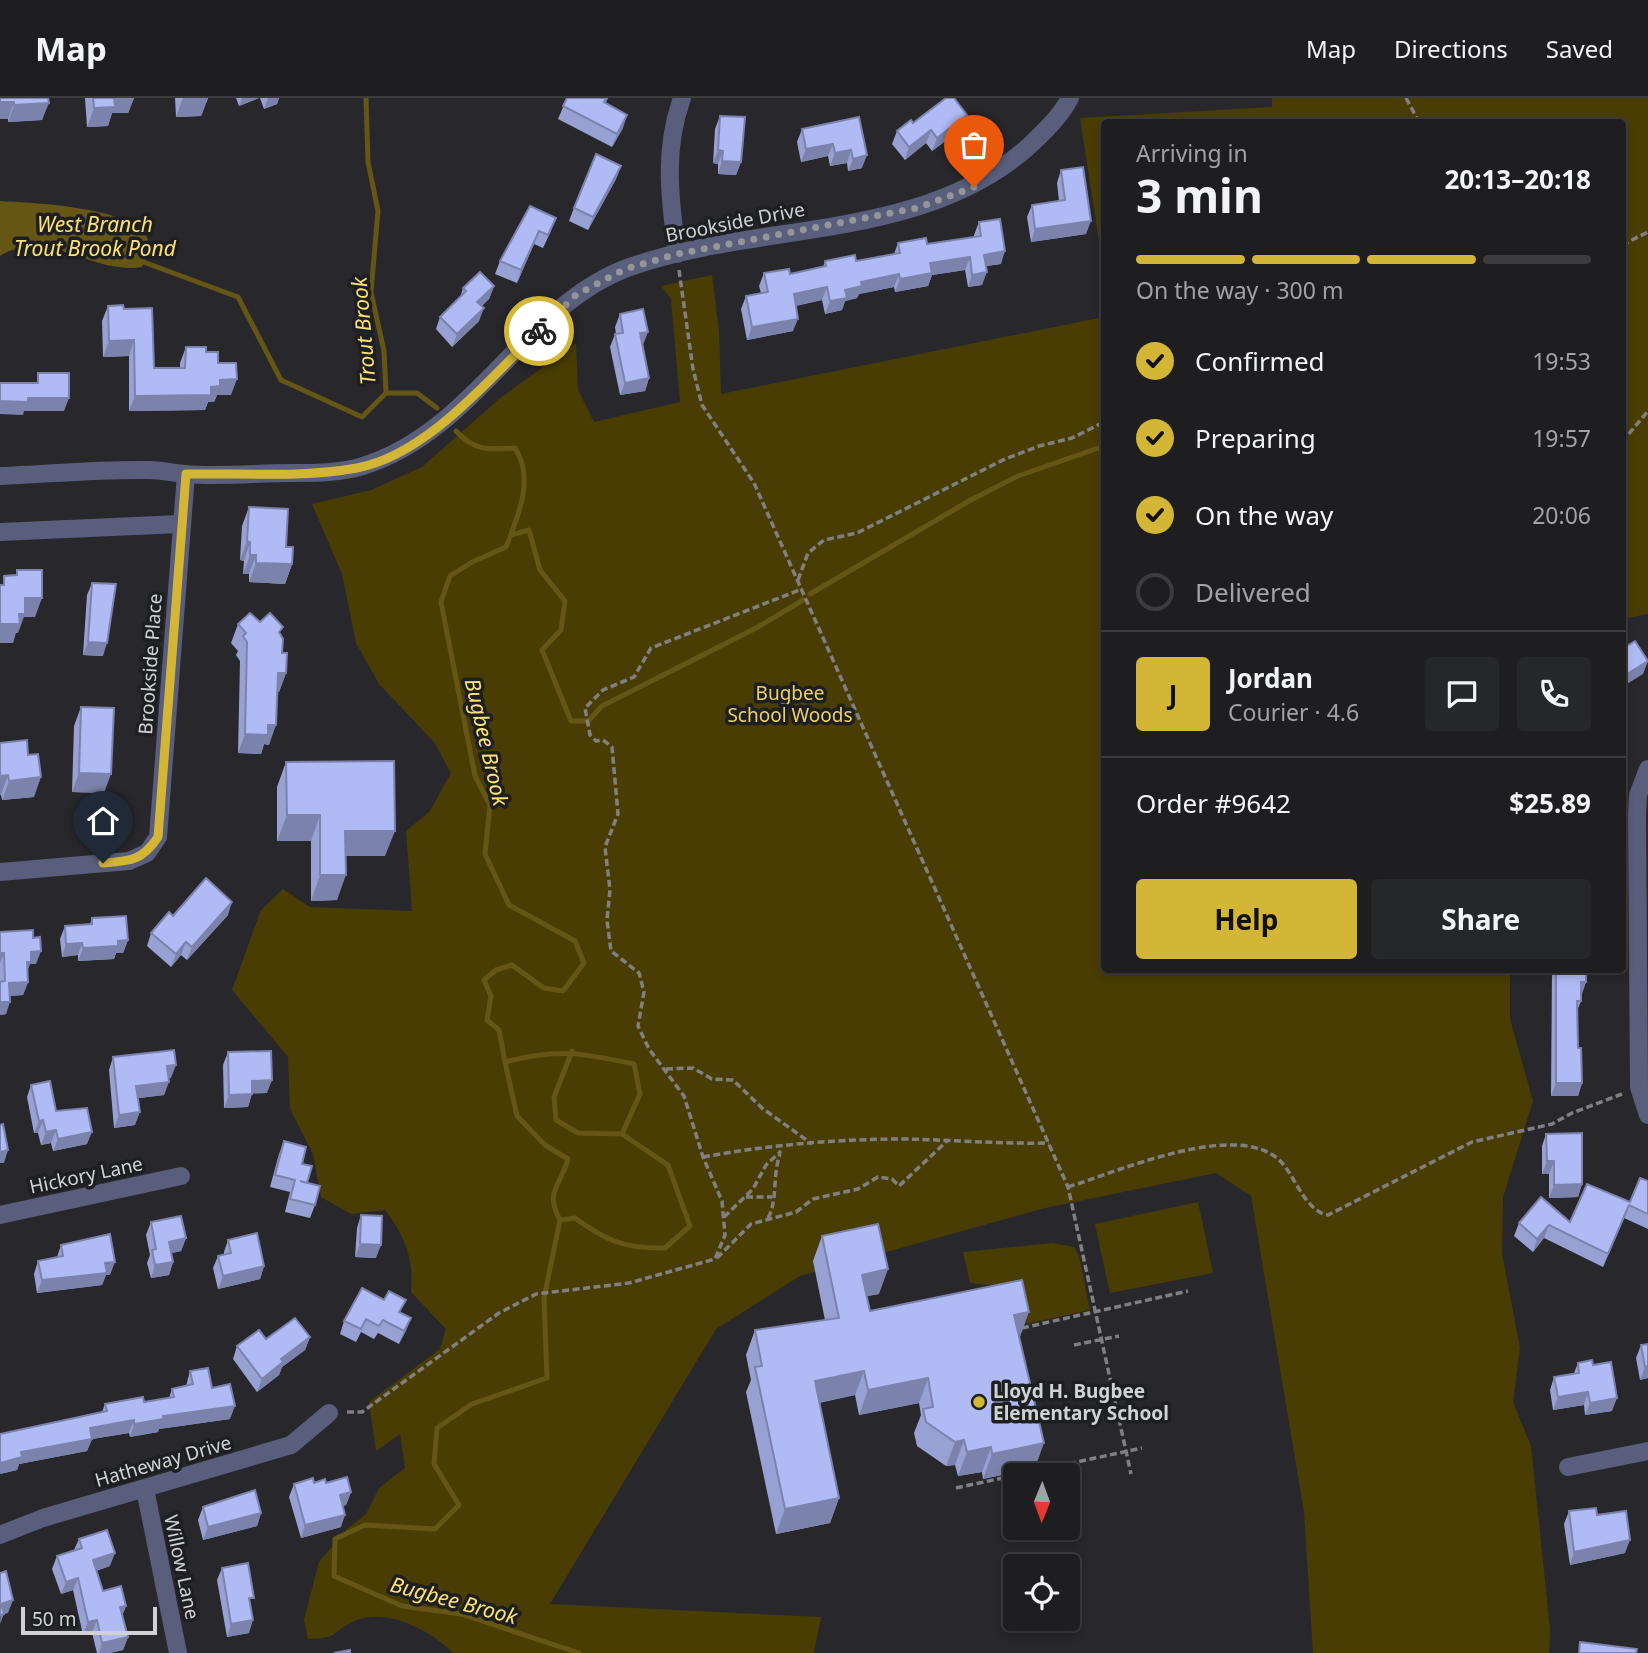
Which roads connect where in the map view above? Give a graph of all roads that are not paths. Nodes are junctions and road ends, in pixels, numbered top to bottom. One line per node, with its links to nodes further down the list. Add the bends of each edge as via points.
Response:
1 (682, 98): 3 (street, via 668,155)
2 (1070, 98): 3 (street, Brookside Drive, via 1044,132 1009,164 974,187 917,208)
3 (677, 254): 4 (street, Brookside Drive, via 625,269 576,295 450,417 393,455 360,468 320,472)
4 (186, 474): 5 (street, Brookside Drive, via 150,470); 6 (street, Brookside Place)
5 (0, 476)
6 (180, 524): 7 (street); 9 (street, Brookside Place, via 158,837 148,852 129,861)
7 (0, 532)
8 (1648, 769): 10 (street, via 1638,795 1637,815 1639,1087)
9 (0, 872)
10 (1648, 1115)
11 (181, 1176): 12 (street, Hickory Lane)
12 (0, 1215)
13 (328, 1413): 16 (street, Hatheway Drive, via 291,1445)
14 (1648, 1451): 15 (street)
15 (1568, 1467)
16 (145, 1489): 17 (street, Hatheway Drive); 18 (street, Willow Lane)
17 (0, 1535)
18 (178, 1653)

